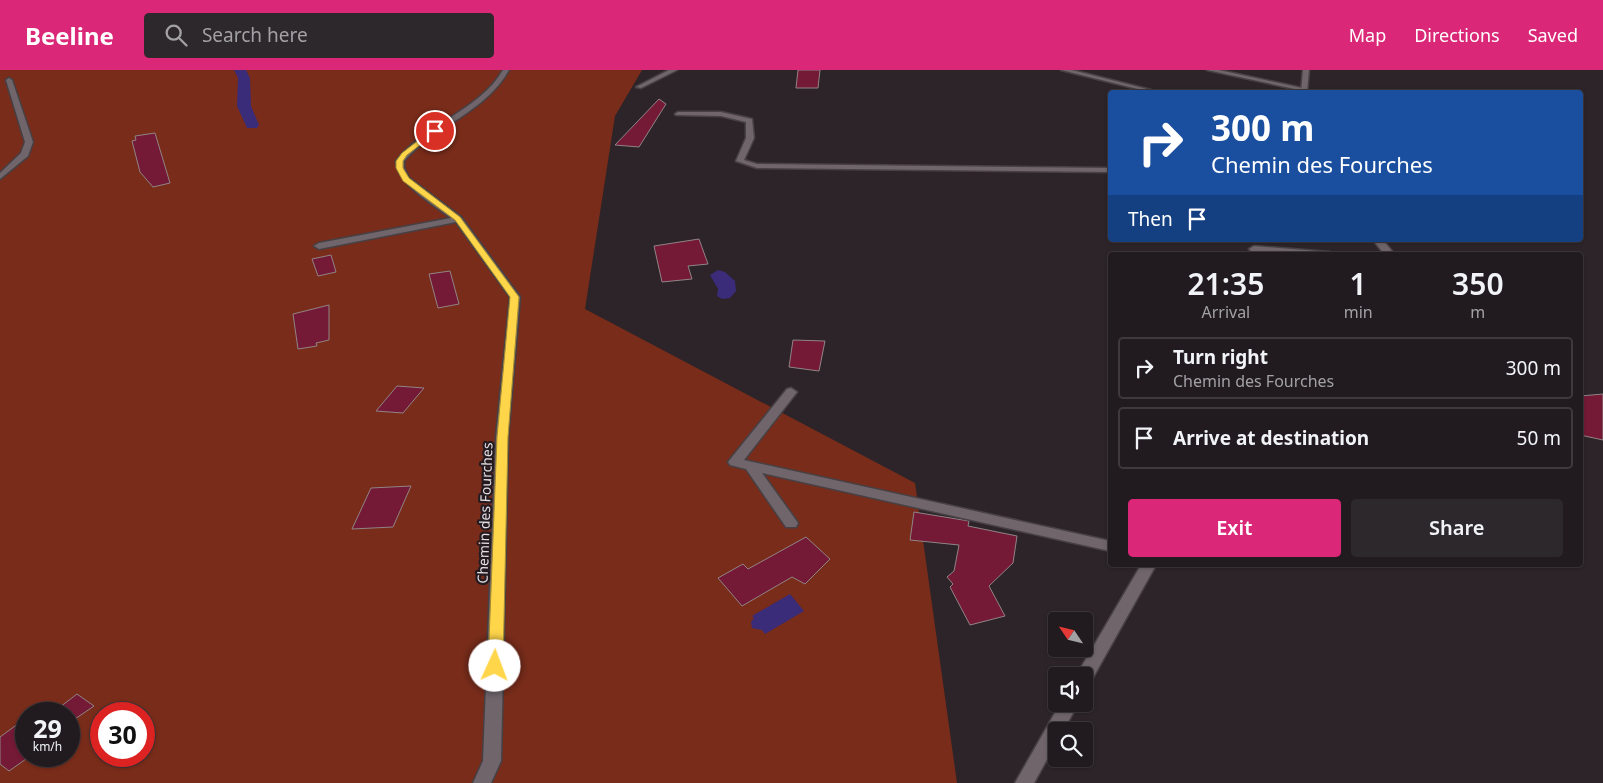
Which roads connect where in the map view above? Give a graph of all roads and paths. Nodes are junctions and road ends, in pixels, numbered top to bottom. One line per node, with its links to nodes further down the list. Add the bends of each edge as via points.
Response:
1 (506, 70): 14 (street, Chemin des Fourches, via 498,86 416,144 400,161 406,179)
2 (674, 70): 7 (street)
3 (1064, 70): 8 (street)
4 (1210, 70): 9 (street)
5 (1306, 70): 10 (street)
6 (9, 80): 13 (street, via 29,142 25,154)
7 (638, 87)
8 (1148, 90)
9 (1300, 90)
10 (1304, 90)
11 (678, 114): 12 (street, via 721,114 749,120 750,138 740,161 757,166)
12 (1108, 170)
13 (0, 177)
14 (458, 219): 16 (street); 27 (street, Chemin des Fourches, via 515,297 502,437 492,761)
15 (1380, 242): 19 (street)
16 (319, 246)
17 (1254, 249): 18 (street)
18 (1292, 252)
19 (1388, 252)
20 (791, 392): 21 (street, via 735,462)
21 (750, 465): 22 (street); 23 (street)
22 (791, 523)
23 (1108, 546)
24 (1148, 567): 25 (street)
25 (1090, 667)
26 (1064, 712): 28 (street)
27 (482, 783)
28 (1024, 783)

